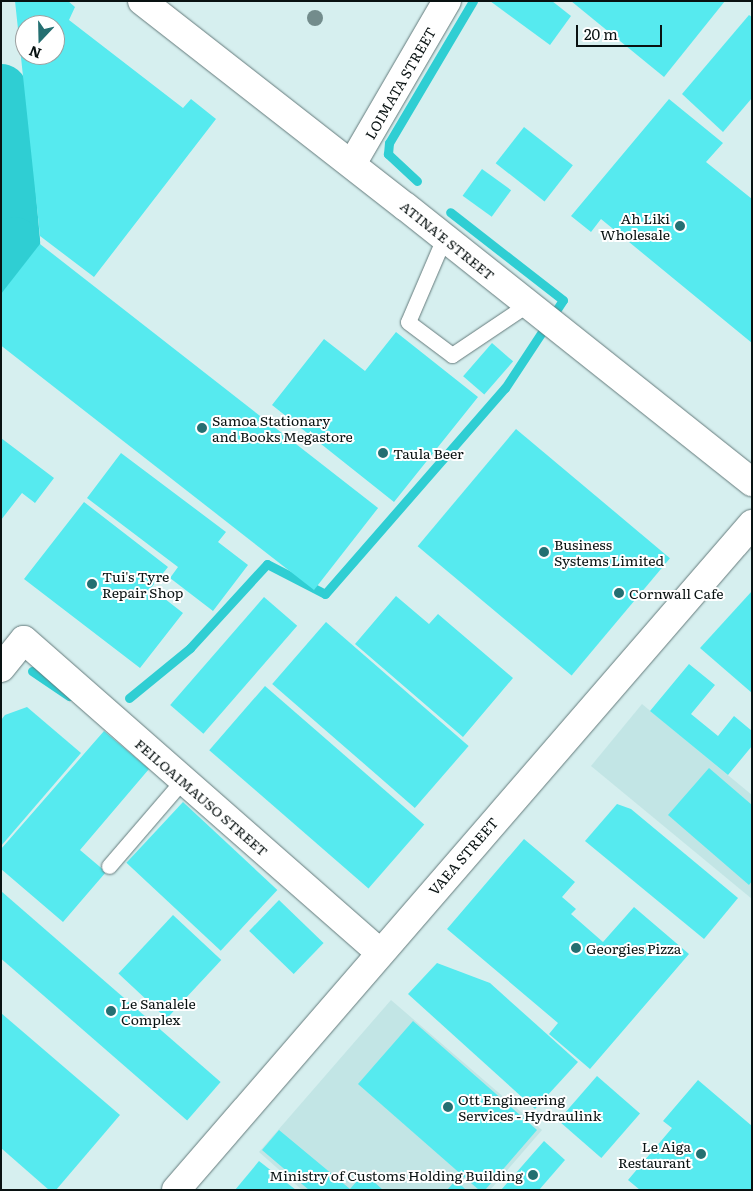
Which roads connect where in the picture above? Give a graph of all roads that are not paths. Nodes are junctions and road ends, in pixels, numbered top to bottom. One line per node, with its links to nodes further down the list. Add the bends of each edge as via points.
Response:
1 (142, 1): 3 (main road, ATINA'E STREET)
2 (447, 1): 3 (main road, LOIMATA STREET)
3 (352, 164): 4 (main road, ATINA'E STREET)
4 (444, 238): 5 (main road, ATINA'E STREET); 5 (lane, via 408,322 452,355)
5 (541, 315): 6 (main road, ATINA'E STREET)
6 (752, 482)
7 (752, 524): 11 (main road, VAEA STREET)
8 (1, 668): 9 (main road, FEILOAIMAUSO STREET, via 24,640)
9 (183, 780): 10 (lane); 11 (main road, FEILOAIMAUSO STREET)
10 (109, 866)
11 (380, 953): 12 (main road, VAEA STREET)
12 (176, 1190)

